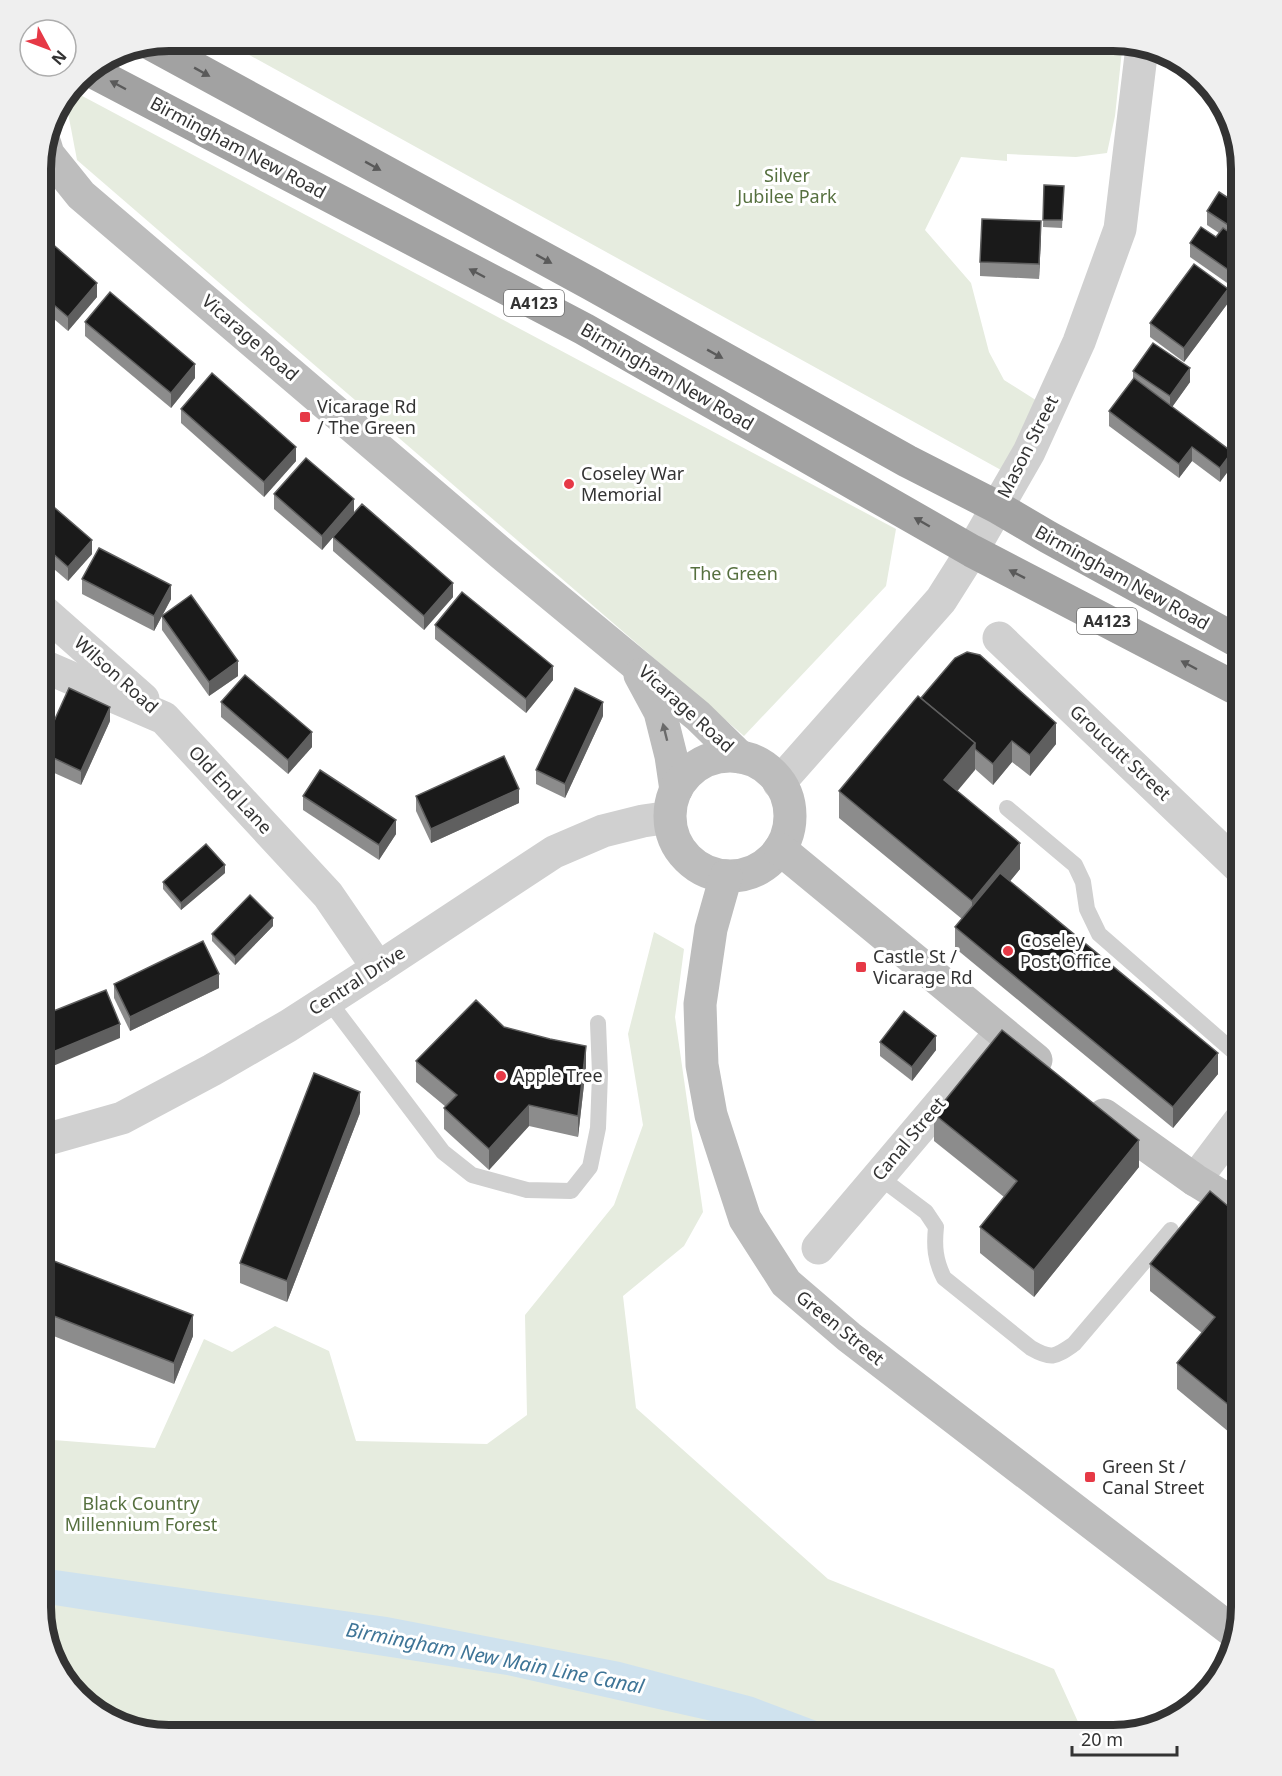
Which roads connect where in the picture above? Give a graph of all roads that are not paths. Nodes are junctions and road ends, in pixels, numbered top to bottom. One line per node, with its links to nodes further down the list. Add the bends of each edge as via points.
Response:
1 (164, 51): 5 (highway, Birmingham New Road / A4123, one-way to 5)
2 (1141, 54): 5 (street, Mason Street, via 1120,229 1079,342 1029,452)
3 (98, 75): 6 (highway, Birmingham New Road / A4123, one-way to 3, via 584,329)
4 (51, 158): 10 (main road, Vicarage Road, via 81,195)
5 (997, 507): 6 (street, Mason Street); 8 (highway, Birmingham New Road / A4123)
6 (972, 551): 12 (highway, Birmingham New Road / A4123, one-way to 6); 15 (street, Mason Street, via 941,600)
7 (51, 618): 13 (street, Wilson Road)
8 (1231, 637)
9 (999, 638): 19 (street, Groucutt Street)
10 (632, 661): 14 (main road, Vicarage Road); 16 (main road, Vicarage Road, one-way to 10, via 671,756 660,712)
11 (51, 669): 13 (street, Old End Lane)
12 (1231, 685)
13 (164, 718): 21 (street, Old End Lane, via 328,895)
14 (740, 757): 15 (main road, via 756,762); 16 (main road, via 712,759 696,767 683,777)
15 (780, 783): 18 (main road, via 790,817)
16 (673, 805): 20 (main road, via 672,834 678,848 708,873); 21 (street, Central Drive, via 664,818 603,831 554,852)
17 (1007, 808): 25 (lane, via 1075,866 1099,934)
18 (780, 849): 20 (main road, via 758,869); 24 (main road)
19 (1231, 858)
20 (726, 876): 35 (main road, Green Street, via 711,929 700,1004 702,1065 711,1115 745,1219 786,1283 849,1337)
21 (378, 968): 22 (street, Central Drive)
22 (328, 1000): 23 (lane, via 443,1152 472,1175 527,1190 571,1191 590,1167 598,1128); 29 (street, Central Drive, via 212,1070 122,1118)
23 (598, 1023)
24 (1001, 1032): 26 (main road); 30 (street, Canal Street)
25 (1231, 1048)
26 (1057, 1077)
27 (1085, 1099): 31 (main road)
28 (1231, 1133): 31 (street)
29 (51, 1138)
30 (878, 1176): 33 (lane, via 926,1212 936,1227 936,1262 944,1278 1045,1356 1058,1354 1074,1344); 34 (street, Canal Street)
31 (1195, 1180): 32 (main road)
32 (1231, 1201)
33 (1171, 1230)
34 (819, 1248)
35 (1229, 1628)

